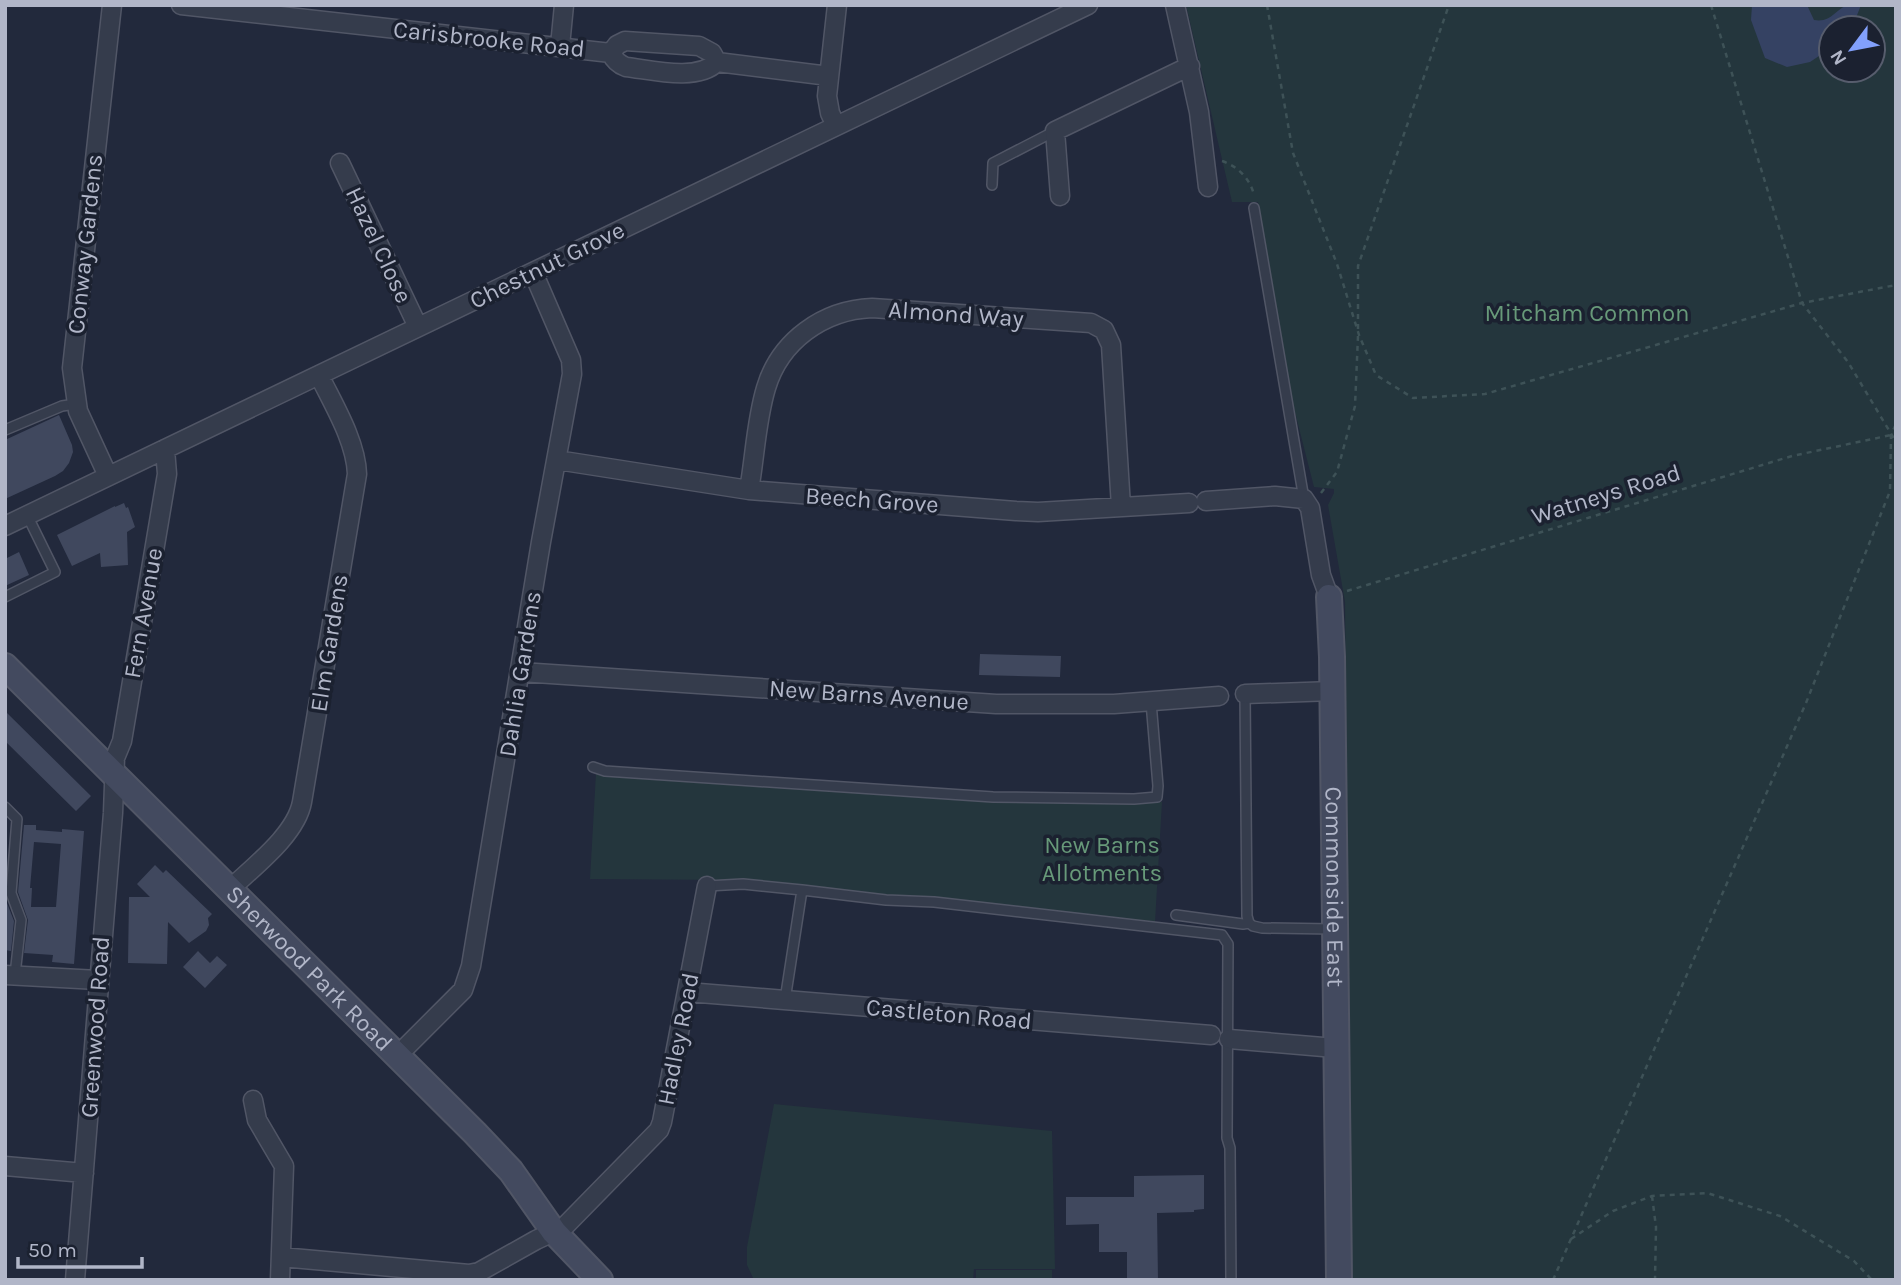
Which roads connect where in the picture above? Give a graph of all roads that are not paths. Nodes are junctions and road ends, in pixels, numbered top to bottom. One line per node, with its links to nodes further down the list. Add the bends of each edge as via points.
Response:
1 (112, 5): 23 (street, Conway Gardens, via 72,358)
2 (181, 5): 7 (street, Carisbrooke Road)
3 (564, 5): 8 (street)
4 (837, 5): 12 (street)
5 (1088, 5): 13 (street, Chestnut Grove)
6 (1175, 5): 11 (street)
7 (285, 11): 8 (street, Carisbrooke Road)
8 (560, 46): 9 (street, Carisbrooke Road)
9 (611, 52): 10 (street, via 625,41 699,46); 10 (street, Carisbrooke Road, via 626,67 691,74 711,69)
10 (717, 62): 12 (street, Carisbrooke Road)
11 (1190, 66): 14 (street); 17 (street)
12 (829, 76): 13 (street, via 828,104)
13 (836, 126): 20 (street, Chestnut Grove)
14 (1055, 131): 16 (lane, via 993,163); 18 (street)
15 (340, 163): 21 (street, Hazel Close)
16 (992, 185)
17 (1208, 187)
18 (1060, 196)
19 (1254, 208): 29 (lane)
20 (533, 272): 21 (street, Chestnut Grove); 26 (street, Dahlia Gardens, via 571,360)
21 (418, 327): 22 (street, Chestnut Grove)
22 (319, 374): 25 (street, Chestnut Grove); 45 (street, Elm Gardens, via 352,449 357,474 302,802 289,831)
23 (76, 404): 24 (lane); 27 (street, Conway Gardens)
24 (5, 430)
25 (165, 449): 27 (street, Chestnut Grove); 42 (street, Fern Avenue, via 167,474 122,741 114,758)
26 (557, 460): 28 (street, Beech Grove); 36 (street, Dahlia Gardens)
27 (108, 476): 31 (street, Chestnut Grove)
28 (749, 490): 30 (street, Beech Grove, via 1038,512); 30 (street, Almond Way, via 763,401 780,358 809,327 846,312 872,308 1091,323 1104,330 1111,345)
29 (1307, 503): 30 (street, Beech Grove, via 1275,496); 34 (street, Commonside East)
30 (1121, 507)
31 (27, 515): 32 (street, Chestnut Grove); 33 (lane, via 55,572)
32 (5, 526)
33 (5, 597)
34 (1329, 597): 37 (street, Commonside East)
35 (5, 666): 42 (street, Sherwood Park Road)
36 (520, 672): 40 (street, New Barns Avenue, via 996,704); 56 (street, Dahlia Gardens, via 468,978 450,1005)
37 (1333, 691): 38 (street); 49 (street, Commonside East)
38 (1245, 694): 48 (lane)
39 (1219, 696): 40 (street, New Barns Avenue)
40 (1151, 702): 41 (lane, via 1157,797 993,797)
41 (593, 767)
42 (115, 775): 45 (street, Sherwood Park Road); 51 (street, Greenwood Road)
43 (5, 807): 50 (lane, via 17,819 11,893 20,920)
44 (707, 886): 46 (lane, via 743,884); 52 (street, Hadley Road)
45 (229, 890): 56 (street, Sherwood Park Road)
46 (802, 890): 53 (lane); 54 (lane, via 1222,935 1228,944)
47 (1176, 915): 48 (lane)
48 (1249, 923): 49 (lane, via 1262,928)
49 (1334, 929): 55 (street, Commonside East)
50 (10, 975): 51 (street)
51 (98, 980): 59 (street, Greenwood Road)
52 (687, 992): 53 (street, Castleton Road); 60 (street, Hadley Road, via 659,1130 569,1223)
53 (785, 1001): 54 (street, Castleton Road)
54 (1220, 1037): 55 (street, Castleton Road); 65 (lane, via 1227,1048)
55 (1335, 1048): 66 (street, Commonside East)
56 (397, 1056): 60 (street, Sherwood Park Road, via 499,1158)
57 (253, 1100): 61 (street, via 257,1120 284,1166)
58 (5, 1166): 59 (street)
59 (84, 1173): 62 (street, Greenwood Road)
60 (554, 1232): 61 (street, Hadley Road, via 469,1274); 64 (street, Sherwood Park Road)
61 (281, 1257): 63 (street)
62 (75, 1280)
63 (280, 1280)
64 (600, 1280)
65 (1231, 1280)
66 (1339, 1280)

